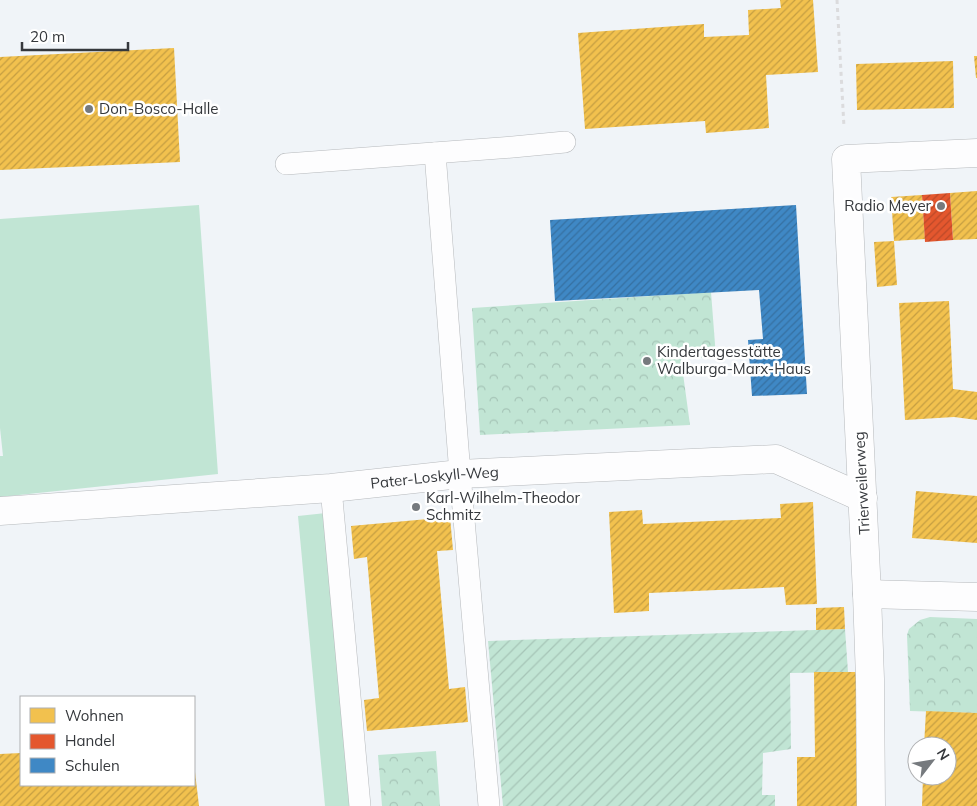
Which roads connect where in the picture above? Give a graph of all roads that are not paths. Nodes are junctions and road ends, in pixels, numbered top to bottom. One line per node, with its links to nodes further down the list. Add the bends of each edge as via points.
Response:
1 (565, 142): 2 (lane)
2 (435, 153): 4 (lane); 5 (lane)
3 (977, 153): 7 (street, Trierweilerweg, via 846,159)
4 (286, 164)
5 (460, 474): 6 (street, Pater-Loskyll-Weg); 7 (street, Pater-Loskyll-Weg, via 776,459); 12 (lane)
6 (332, 488): 8 (street, Pater-Loskyll-Weg); 11 (lane)
7 (863, 498): 9 (street, Trierweilerweg)
8 (0, 512)
9 (867, 594): 10 (street); 13 (street, Trierweilerweg)
10 (977, 597)
11 (360, 806)
12 (488, 806)
13 (871, 806)

